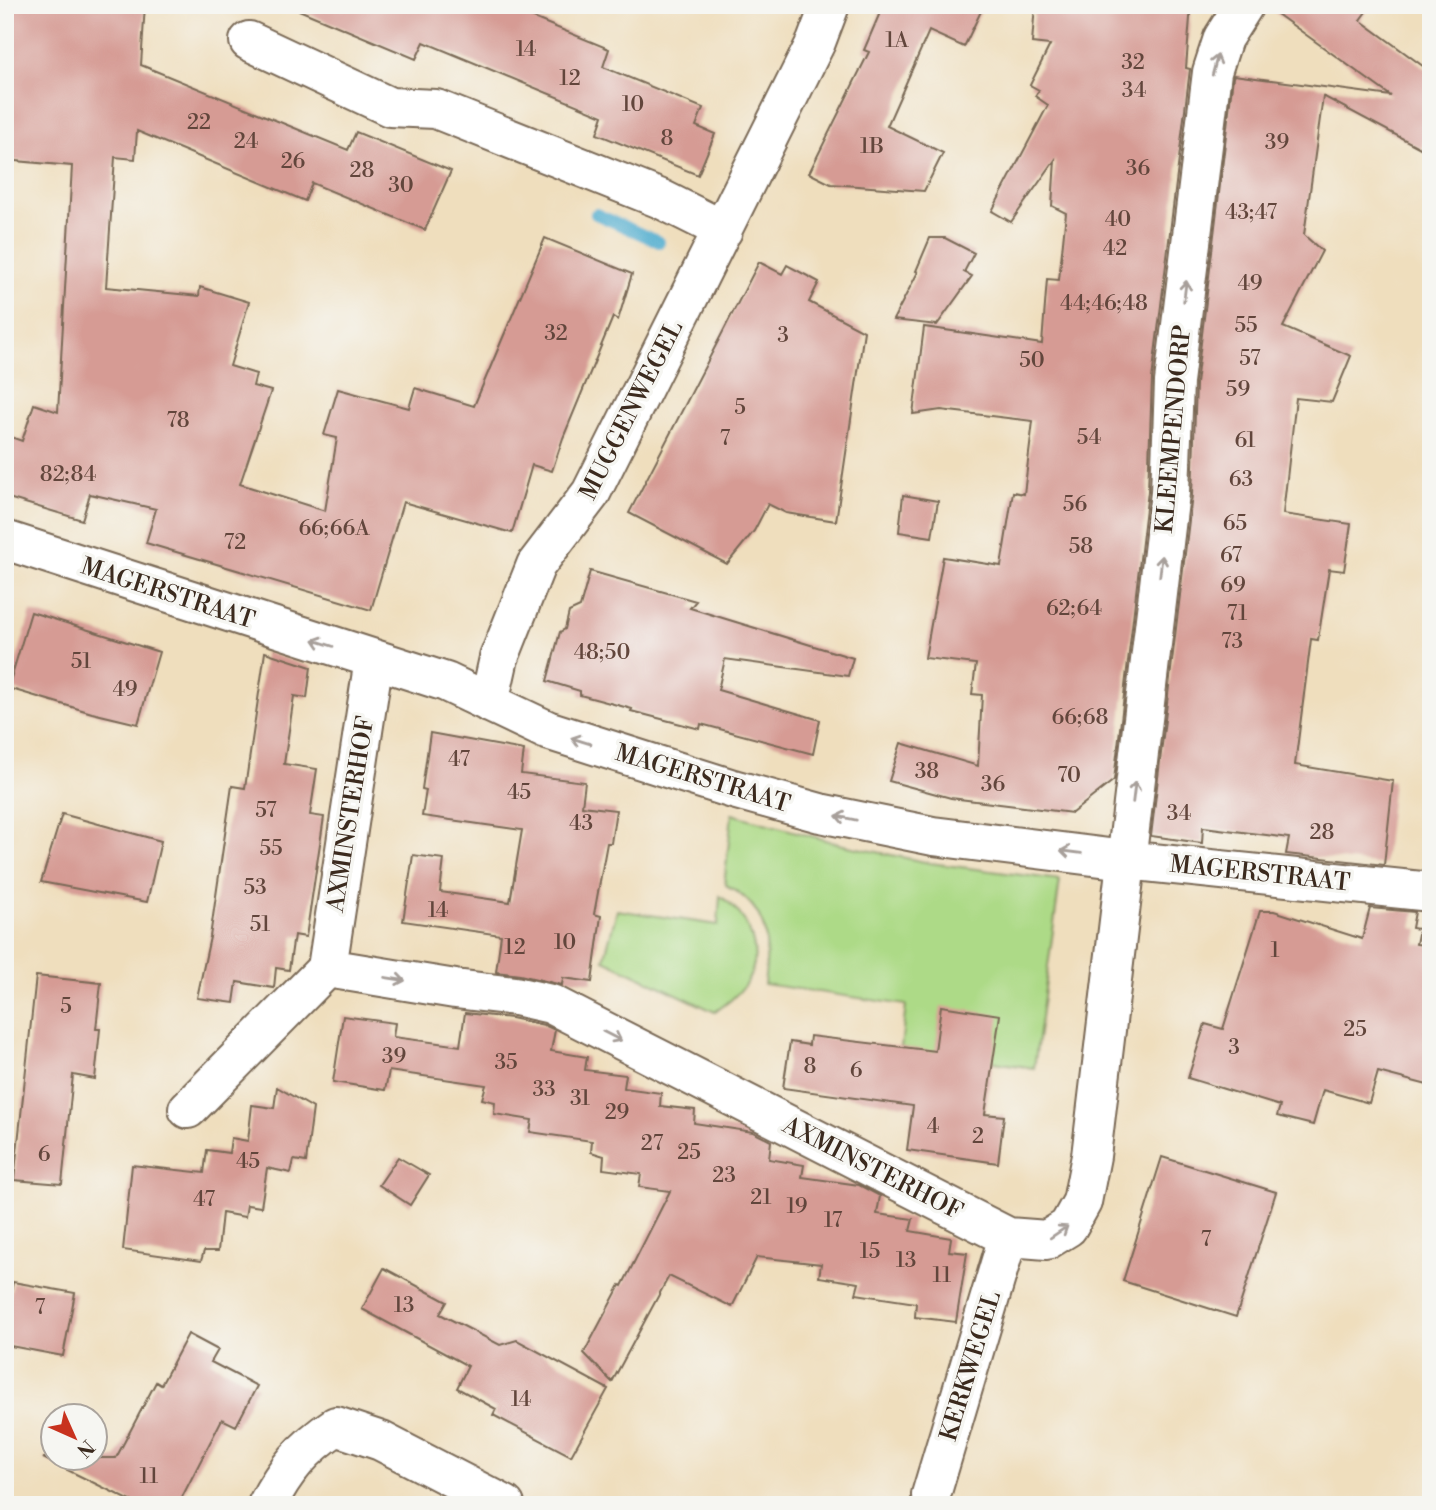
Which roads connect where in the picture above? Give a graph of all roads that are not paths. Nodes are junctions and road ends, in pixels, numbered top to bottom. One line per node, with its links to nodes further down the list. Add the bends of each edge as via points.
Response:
1 (830, 5): 4 (street, MUGGENWEGEL)
2 (1244, 5): 8 (street, KLEEMPENDORP, one-way to 2, via 1170,493 1174,382 1212,72 1223,38)
3 (249, 41): 4 (street, via 390,107 436,109 661,198)
4 (723, 230): 7 (street, MUGGENWEGEL, via 591,493 536,565 499,658)
5 (5, 540): 6 (street, MAGERSTRAAT, one-way to 5)
6 (374, 659): 7 (street, MAGERSTRAAT, via 446,682); 10 (street, AXMINSTERHOF)
7 (489, 703): 8 (street, MAGERSTRAAT, one-way to 7, via 933,836 820,813 547,730)
8 (1125, 859): 9 (street, MAGERSTRAAT); 12 (street, AXMINSTERHOF, one-way to 8, via 1047,1240 1068,1227 1082,1202)
9 (1431, 892)
10 (327, 968): 11 (street); 12 (street, AXMINSTERHOF, one-way to 12, via 551,1004)
11 (188, 1109)
12 (1008, 1237): 13 (street, KERKWEGEL)
13 (931, 1496)
14 (267, 1505): 15 (street, via 287,1469 335,1426 381,1441)
15 (505, 1505)

